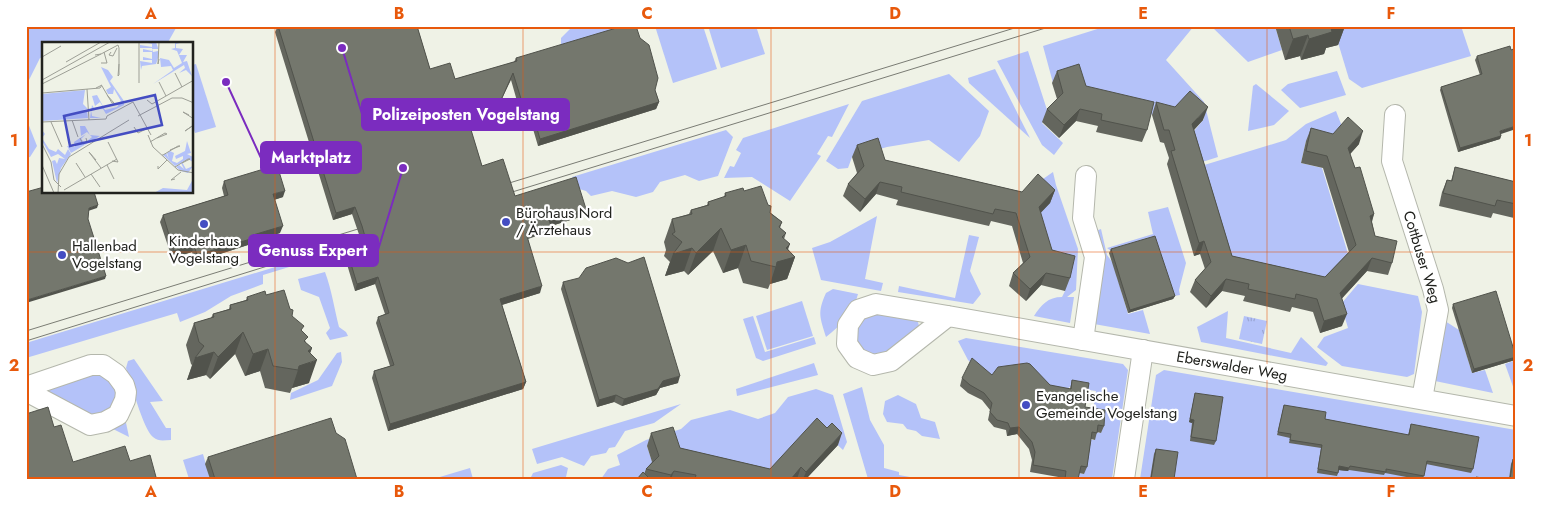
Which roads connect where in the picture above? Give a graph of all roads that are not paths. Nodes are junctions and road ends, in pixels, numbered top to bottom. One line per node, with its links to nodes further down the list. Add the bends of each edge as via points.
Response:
1 (1396, 115): 8 (street, Cottbuser Weg, via 1392,161 1438,310)
2 (1086, 176): 4 (street, via 1083,218 1095,257)
3 (948, 316): 3 (street, Eberswalder Weg, via 876,304 858,310 848,325 847,344 857,358 873,365 891,360); 4 (street, Eberswalder Weg)
4 (1083, 340): 5 (street, Eberswalder Weg)
5 (1143, 350): 8 (street, Eberswalder Weg); 10 (street)
6 (26, 387): 7 (street, via 91,365 103,366 116,374 126,392 118,415 90,425)
7 (26, 391)
8 (1422, 400): 9 (street, Eberswalder Weg)
9 (1516, 416)
10 (1124, 479)

